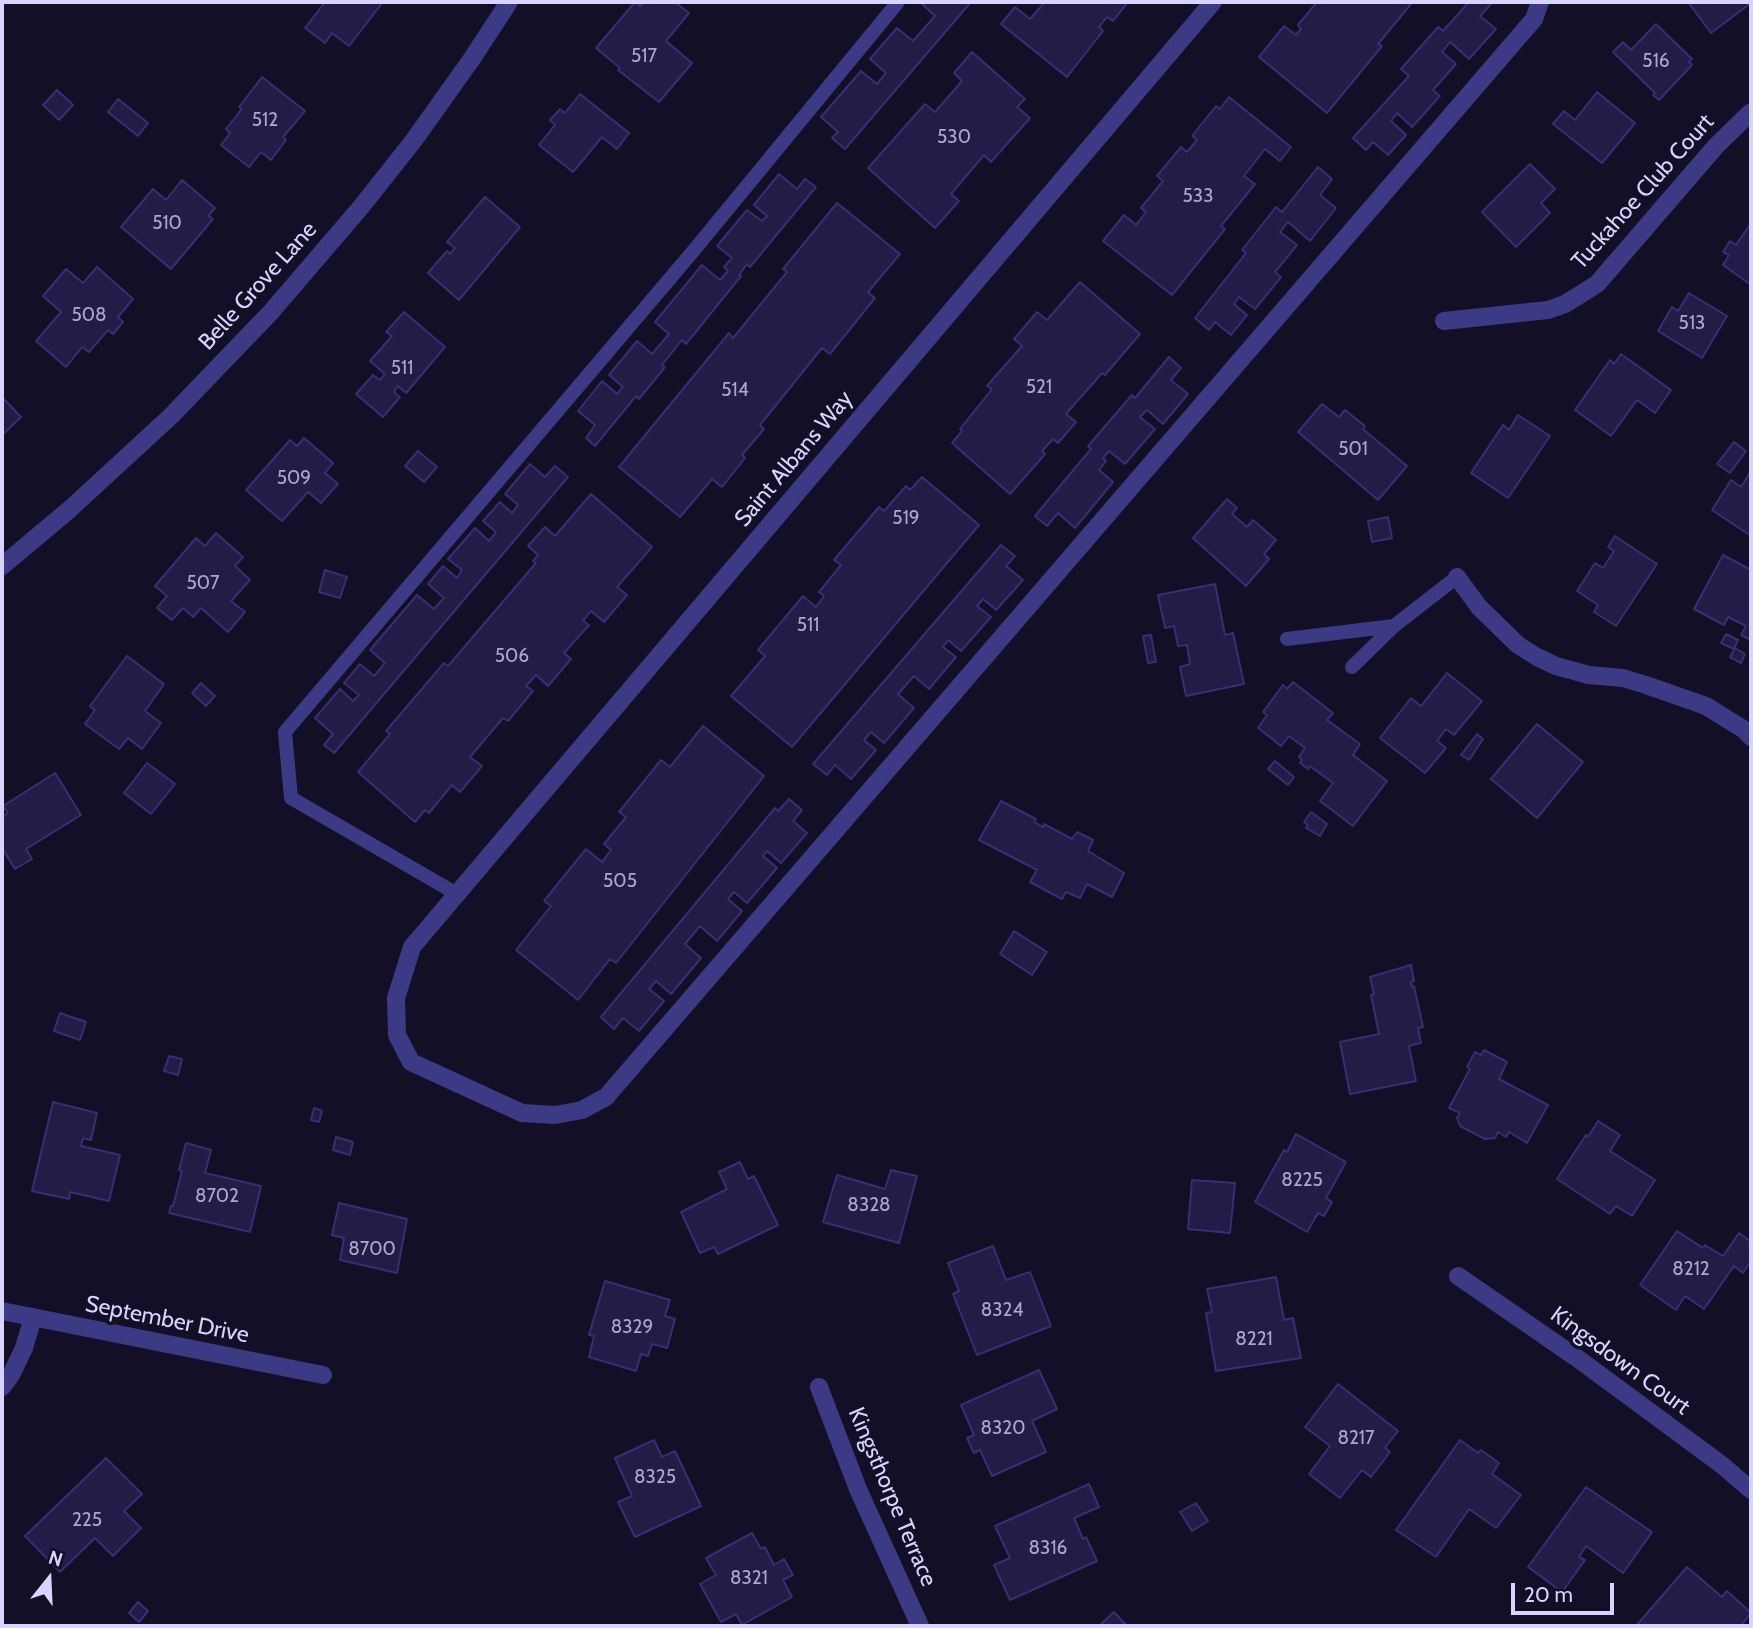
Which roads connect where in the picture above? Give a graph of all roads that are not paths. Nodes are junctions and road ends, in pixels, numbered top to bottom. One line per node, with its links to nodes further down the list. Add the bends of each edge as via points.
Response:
1 (898, 2): 13 (lane, via 285,732 290,798)
2 (1213, 2): 13 (street, Saint Albans Way)
3 (1540, 2): 13 (street, Saint Albans Way, via 1534,19 606,1097 582,1110 555,1115 522,1113 411,1062 397,1035 396,998 412,947)
4 (504, 3): 7 (street, Belle Grove Lane, via 414,141 271,312 171,416)
5 (1751, 112): 6 (street, Tuckahoe Club Court, via 1597,284 1548,310)
6 (1444, 321)
7 (2, 566)
8 (1457, 577): 9 (lane); 12 (street, via 1517,645 1537,657 1589,675 1623,678 1706,706)
9 (1394, 626): 10 (lane); 11 (lane)
10 (1287, 639)
11 (1352, 667)
12 (1751, 737)
13 (457, 894)
14 (1458, 1276): 20 (street, Kingsdown Court, via 1599,1374)
15 (2, 1311): 16 (street, September Drive)
16 (33, 1317): 17 (street, September Drive); 18 (street, via 24,1348)
17 (323, 1375)
18 (2, 1387)
19 (819, 1387): 21 (street, Kingsthorpe Terrace, via 858,1489)
20 (1751, 1490)
21 (920, 1626)

